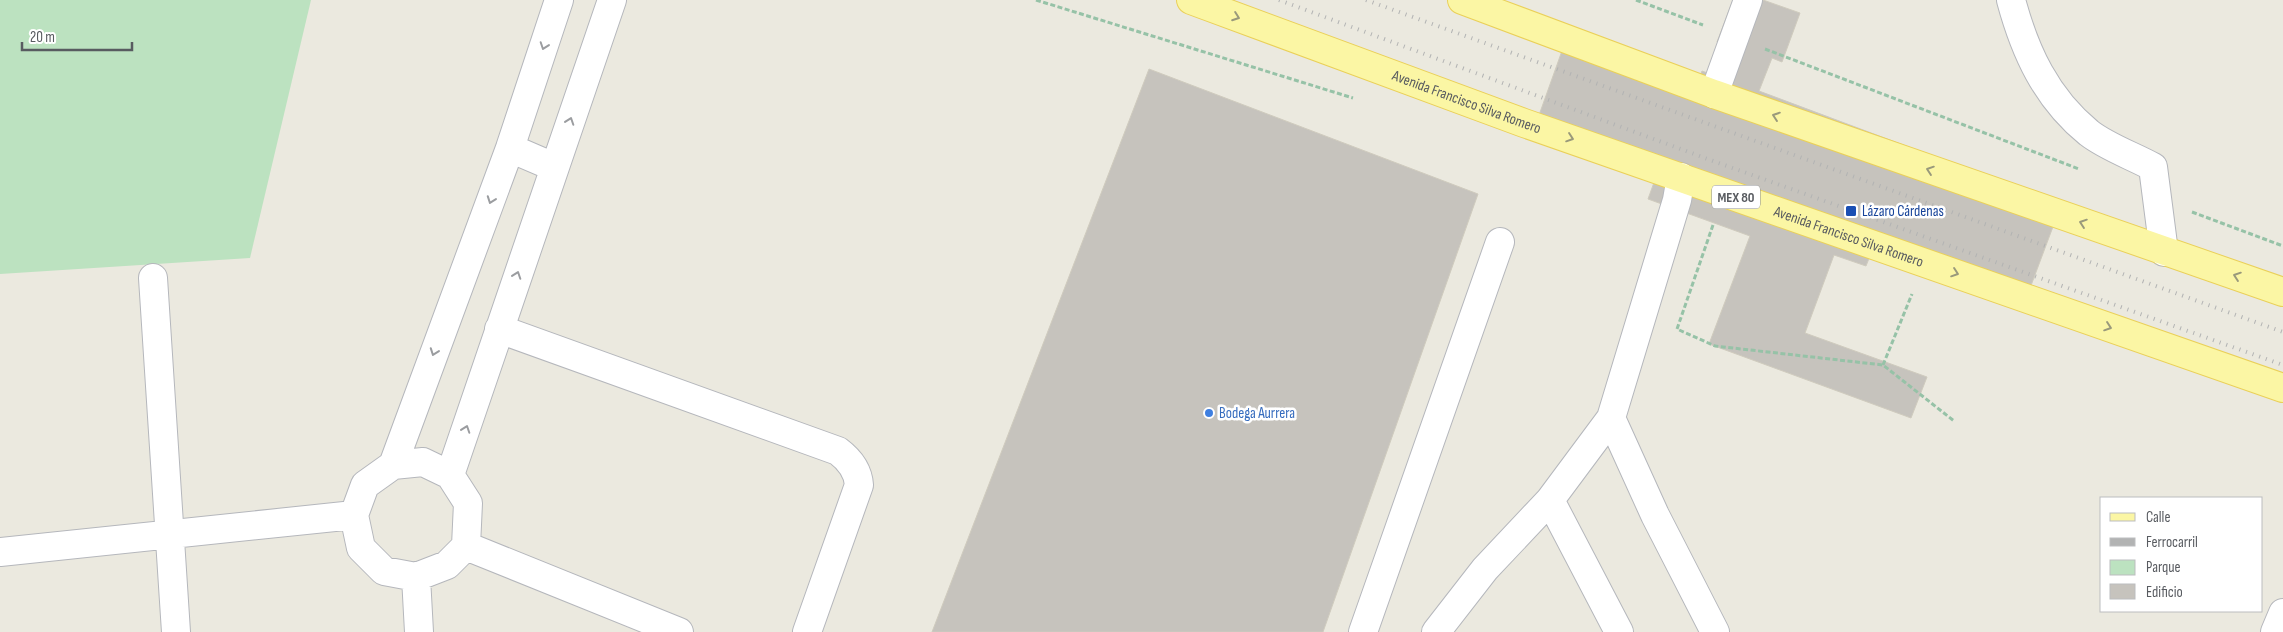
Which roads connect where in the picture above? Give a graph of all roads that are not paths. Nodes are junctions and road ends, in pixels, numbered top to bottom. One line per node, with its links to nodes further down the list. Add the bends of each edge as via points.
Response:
1 (559, 0): 8 (street, one-way to 8)
2 (612, 0): 9 (street, one-way to 2)
3 (1191, 0): 10 (main road, Avenida Francisco Silva Romero / MEX 80, one-way to 10)
4 (1462, 0): 7 (main road)
5 (1748, 0): 7 (street)
6 (2011, 0): 12 (street, via 2029,53 2050,94 2090,133 2153,167)
7 (1714, 94): 12 (main road, one-way to 7)
8 (510, 148): 9 (street); 18 (street, one-way to 18)
9 (554, 167): 15 (street, one-way to 9)
10 (1681, 177): 16 (main road, Avenida Francisco Silva Romero / MEX 80, one-way to 16); 17 (street, via 1677,200)
11 (1500, 242): 31 (street)
12 (2164, 252): 14 (main road, one-way to 12)
13 (154, 278): 22 (street)
14 (2283, 292)
15 (499, 329): 19 (street, one-way to 15); 30 (street, via 838,451 847,458 858,475 859,486)
16 (2283, 388)
17 (1611, 418): 20 (street); 34 (street, via 1655,515)
18 (393, 465): 19 (street, via 423,462); 21 (street, via 365,484)
19 (450, 475): 23 (street, via 468,503)
20 (1550, 500): 32 (street, via 1485,569); 33 (street)
21 (354, 516): 22 (street); 25 (street, via 360,548 384,571)
22 (171, 534): 24 (street); 27 (street)
23 (466, 546): 25 (street, via 448,565); 29 (street)
24 (0, 552)
25 (416, 577): 28 (street)
26 (2283, 613): 35 (street)
27 (176, 632)
28 (419, 632)
29 (679, 632)
30 (807, 632)
31 (1364, 632)
32 (1436, 632)
33 (1619, 632)
34 (1715, 632)
35 (2275, 632)

